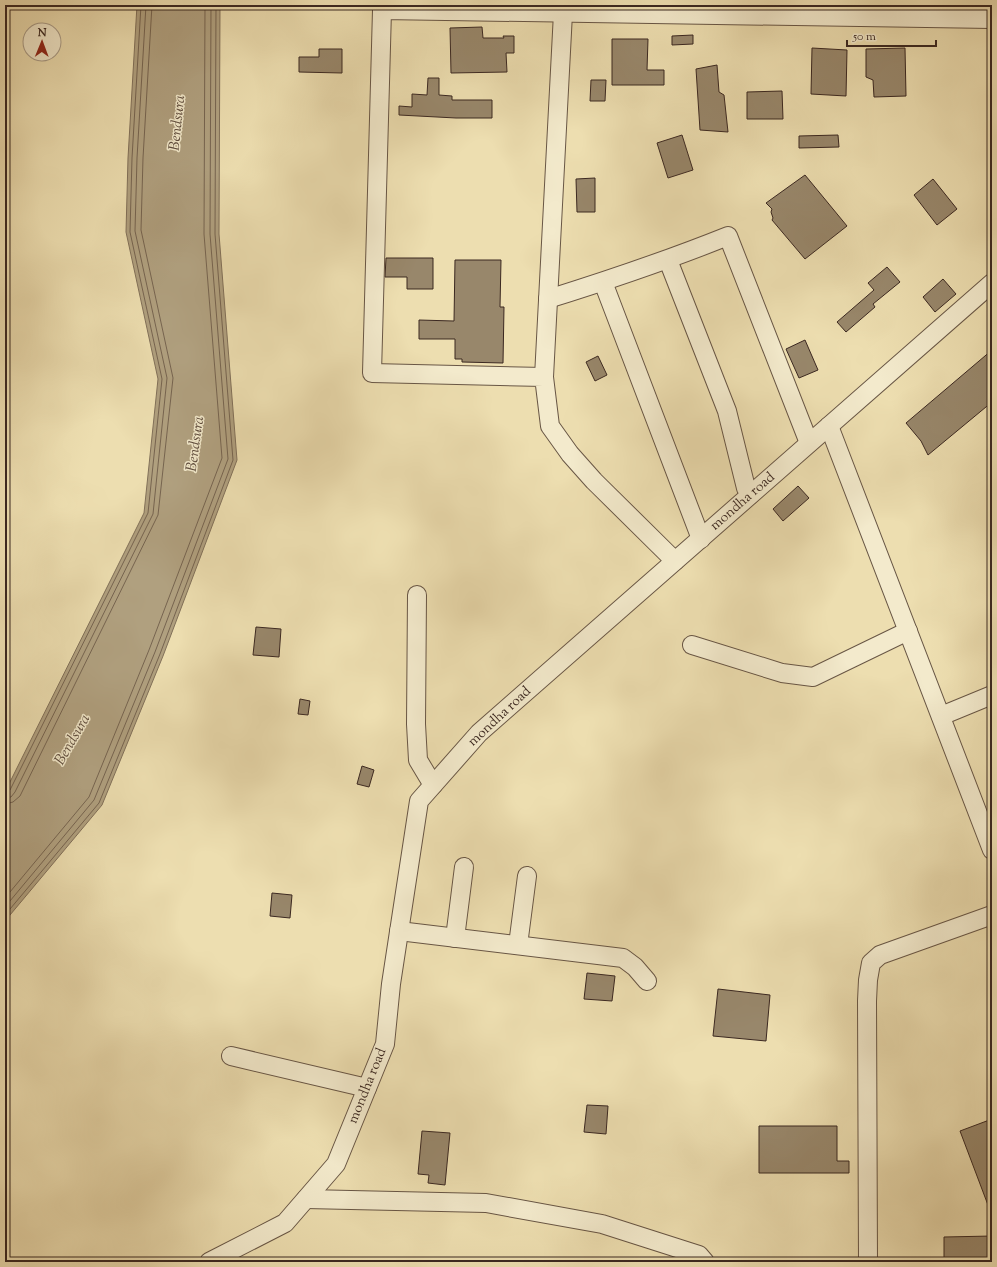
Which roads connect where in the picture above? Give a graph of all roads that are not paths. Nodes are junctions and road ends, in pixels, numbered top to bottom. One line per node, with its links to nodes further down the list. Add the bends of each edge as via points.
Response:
1 (380, 7): 3 (street); 9 (street, via 372,373)
2 (706, 10): 3 (street); 4 (street)
3 (563, 13): 8 (street)
4 (992, 19)
5 (668, 260): 6 (street); 11 (street, via 728,236); 12 (street, via 727,411 746,488)
6 (603, 282): 8 (street); 13 (street)
7 (992, 283): 10 (street, mondha road)
8 (548, 299): 9 (street)
9 (544, 377): 14 (street, via 550,426 594,481)
10 (829, 426): 11 (street, mondha road); 16 (street)
11 (809, 443): 12 (street, mondha road)
12 (750, 495): 13 (street, mondha road)
13 (701, 539): 14 (street, mondha road)
14 (675, 561): 20 (street, mondha road, via 480,733)
15 (417, 595): 20 (street, via 418,760)
16 (908, 631): 17 (street, via 813,677 782,673); 19 (street)
17 (692, 645)
18 (992, 695): 19 (street)
19 (941, 716): 21 (street)
20 (433, 784): 25 (street, mondha road, via 419,800)
21 (992, 850)
22 (464, 867): 26 (street)
23 (527, 876): 27 (street)
24 (992, 915): 34 (street, via 880,955 871,963 867,1001)
25 (399, 931): 26 (street); 30 (street, mondha road, via 385,1044)
26 (455, 938): 27 (street)
27 (518, 945): 28 (street, via 623,958)
28 (647, 981)
29 (231, 1056): 30 (street)
30 (367, 1088): 31 (street, mondha road, via 336,1164)
31 (306, 1199): 32 (street, mondha road, via 285,1223); 33 (street, via 486,1203 602,1224 699,1255)
32 (209, 1262)
33 (705, 1262)
34 (868, 1262)

